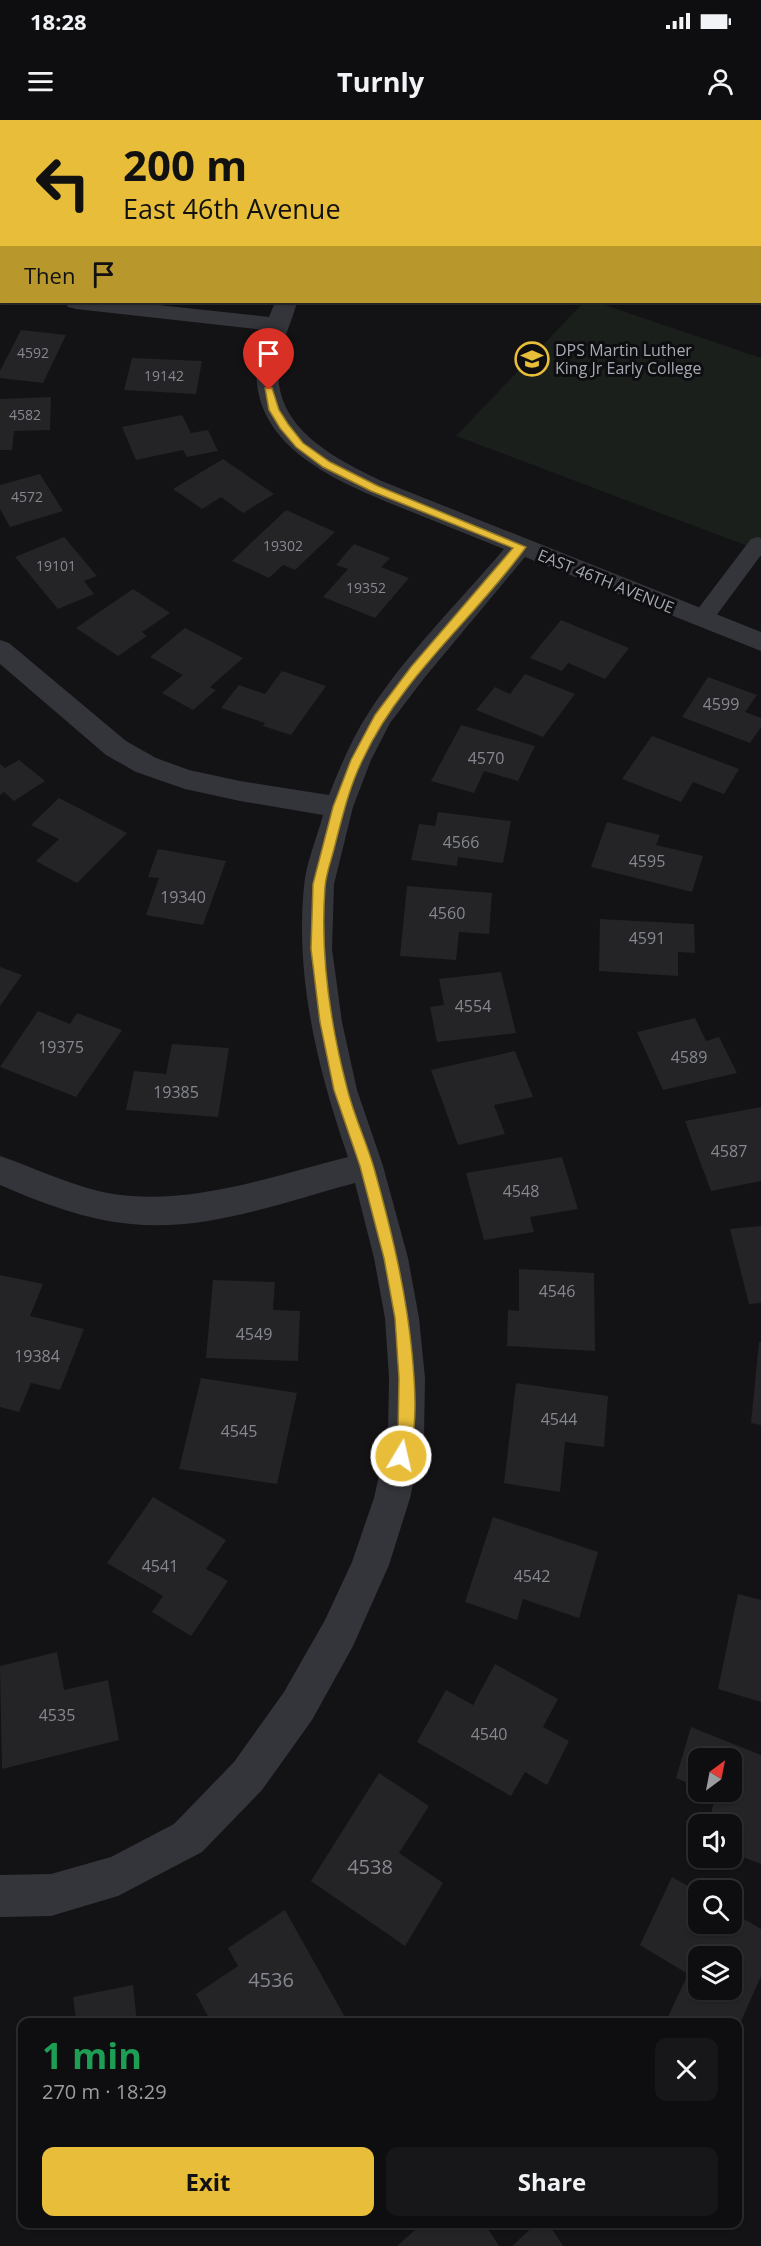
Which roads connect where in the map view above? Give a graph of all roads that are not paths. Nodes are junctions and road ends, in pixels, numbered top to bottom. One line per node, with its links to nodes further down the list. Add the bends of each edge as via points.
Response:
1 (85, 303): 3 (street)
2 (286, 303): 3 (street, EAST 46TH AVENUE)
3 (277, 325): 5 (street, EAST 46TH AVENUE, via 267,365 269,390 274,410 300,445 326,465 375,489)
4 (761, 545): 6 (lane)
5 (520, 547): 6 (street, EAST 46TH AVENUE); 9 (street, via 379,718)
6 (702, 619): 7 (street, EAST 46TH AVENUE)
7 (761, 642)
8 (0, 648): 9 (street, via 116,747 146,765 196,782)
9 (339, 807): 10 (street, via 319,884 317,949 326,1022 341,1090)
10 (367, 1166): 11 (street, via 202,1206 151,1211 99,1205 42,1189); 12 (street, via 402,1318 406,1435 392,1498 370,1565 339,1633 298,1706 248,1776 188,1838 118,1875 51,1895)
11 (0, 1170)
12 (0, 1896)

